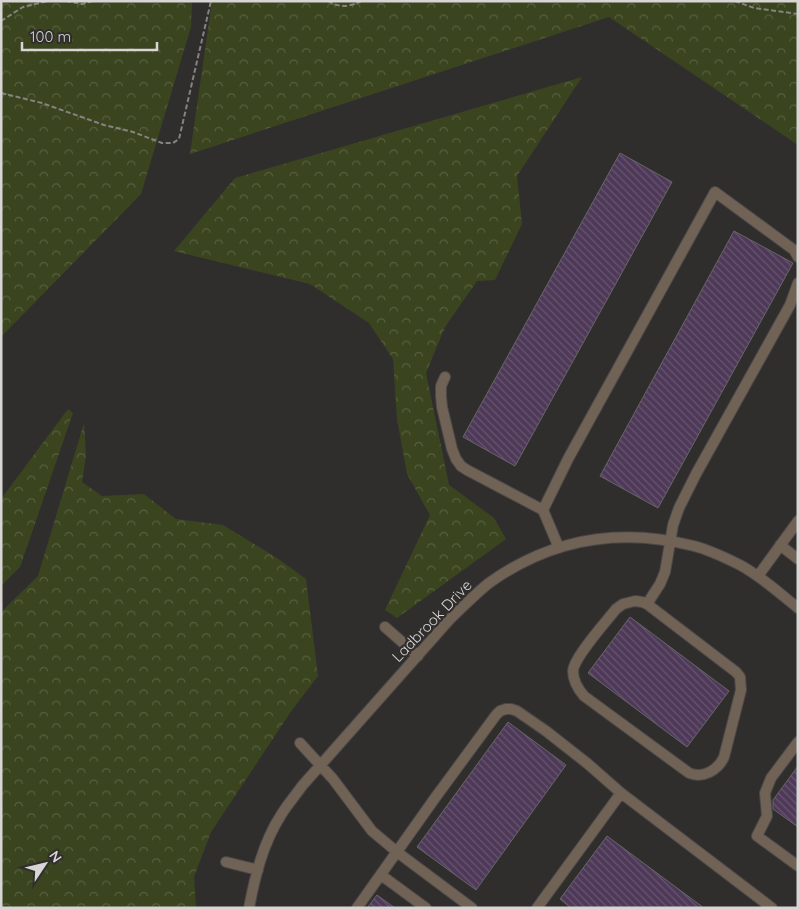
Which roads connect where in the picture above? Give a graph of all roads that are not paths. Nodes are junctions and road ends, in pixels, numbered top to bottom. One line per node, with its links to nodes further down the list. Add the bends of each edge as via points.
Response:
1 (798, 257): 4 (street, via 794,250 715,192)
2 (798, 284): 6 (street, via 790,305 679,508)
3 (444, 377): 4 (street, via 442,406 456,459 461,466)
4 (543, 510): 8 (street)
5 (798, 521): 7 (street)
6 (671, 540): 8 (street, Ladbrook Drive, via 617,537); 10 (street, Ladbrook Drive, via 696,546); 11 (street, via 665,572)
7 (780, 545): 9 (street); 10 (street)
8 (559, 548): 14 (street, Ladbrook Drive, via 522,563 489,583 450,619)
9 (798, 559)
10 (758, 576): 12 (street, Ladbrook Drive)
11 (647, 604): 11 (street, via 635,601 616,609 574,664 574,681 584,696 689,773 703,775 721,764 724,757 741,690 740,677)
12 (798, 608)
13 (385, 627): 14 (street)
14 (418, 656): 17 (street, Ladbrook Drive)
15 (798, 742): 21 (street, via 765,793 767,816 757,836)
16 (300, 743): 17 (street)
17 (320, 765): 19 (street, via 372,831); 22 (street, Ladbrook Drive, via 280,816)
18 (621, 793): 19 (street, via 546,732 517,712 506,709 496,715); 28 (street); 29 (street)
19 (397, 852): 23 (street); 27 (street)
20 (226, 862): 22 (street)
21 (798, 866)
22 (258, 870): 24 (street, Ladbrook Drive)
23 (381, 875): 25 (street); 26 (street)
24 (249, 908)
25 (357, 908)
26 (426, 908)
27 (472, 908)
28 (538, 908)
29 (772, 908)

